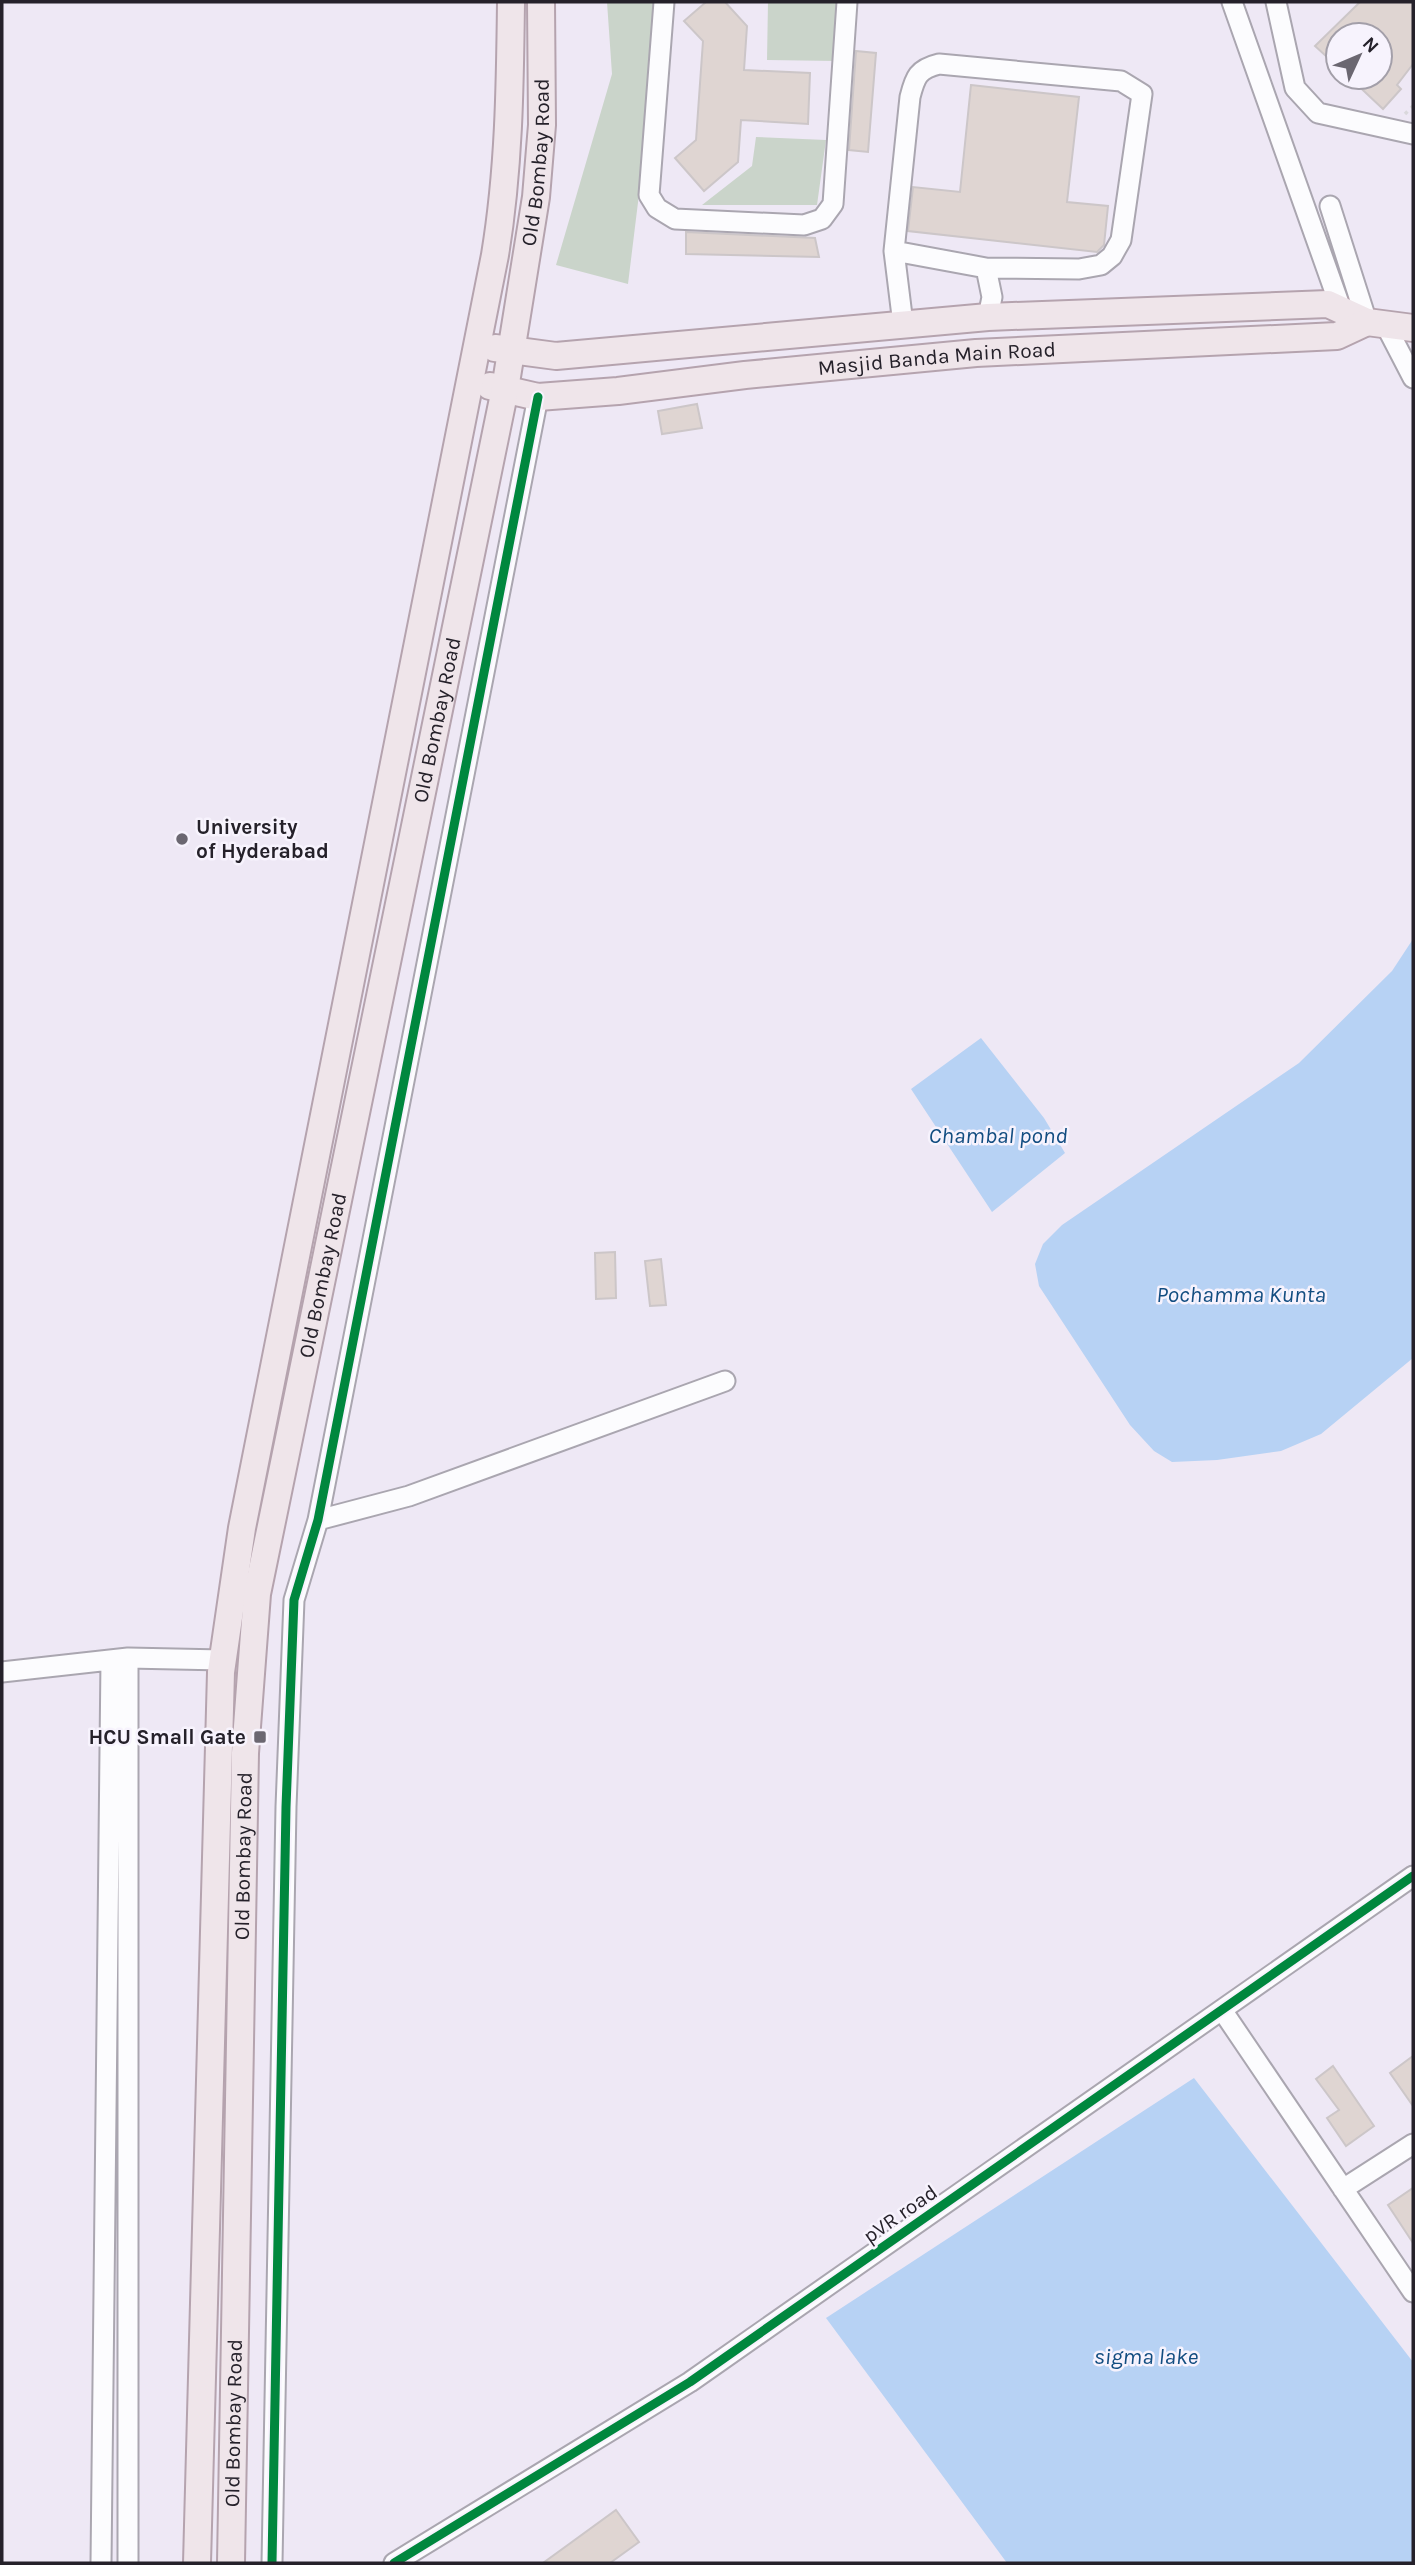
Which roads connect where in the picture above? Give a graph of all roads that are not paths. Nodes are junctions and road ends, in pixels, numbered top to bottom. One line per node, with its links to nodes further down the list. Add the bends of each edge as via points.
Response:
1 (510, 2): 16 (main road, Old Bombay Road, via 505,194)
2 (541, 2): 17 (main road, Old Bombay Road, via 542,125 537,185)
3 (664, 2): 4 (street, via 649,195 657,208 675,219 804,225 822,219 833,204)
4 (847, 2)
5 (1232, 2): 11 (street)
6 (1276, 2): 7 (street, via 1295,88 1318,113)
7 (1413, 135)
8 (1330, 206): 13 (street)
9 (894, 251): 10 (street); 10 (street, via 910,97 915,77 924,68 939,64 1121,82 1142,94 1121,240 1112,256 1101,265 1079,270); 14 (street)
10 (986, 268): 12 (street, via 992,297)
11 (1341, 309): 12 (main road, Masjid Banda Main Road, via 1317,304); 13 (main road, Masjid Banda Main Road)
12 (988, 317): 14 (main road, Masjid Banda Main Road)
13 (1376, 323): 15 (main road, Masjid Banda Main Road); 18 (street); 21 (main road, Masjid Banda Main Road, via 1337,335 976,353)
14 (903, 324): 17 (main road, Masjid Banda Main Road, via 556,356)
15 (1413, 328)
16 (477, 345): 17 (main road, Masjid Banda Main Road); 19 (main road, Old Bombay Road)
17 (510, 352): 20 (main road, Old Bombay Road)
18 (1413, 379)
19 (470, 382): 20 (main road, Masjid Banda Main Road); 25 (main road, Old Bombay Road, via 242,1528)
20 (505, 389): 21 (main road, Masjid Banda Main Road); 35 (main road, Old Bombay Road, via 257,1594 244,1753)
21 (538, 397): 23 (street)
22 (725, 1381): 23 (street, via 409,1496)
23 (318, 1520): 36 (street, via 294,1600)
24 (120, 1659): 25 (street); 26 (street); 32 (street); 33 (street)
25 (223, 1660): 34 (main road, Old Bombay Road)
26 (2, 1672)
27 (1413, 1876): 28 (street, pVR road)
28 (1222, 2011): 30 (street); 37 (street, pVR road, via 690,2382)
29 (1413, 2144): 30 (street)
30 (1343, 2189): 31 (street)
31 (1413, 2292)
32 (101, 2563)
33 (128, 2563)
34 (197, 2563)
35 (231, 2563)
36 (272, 2563)
37 (394, 2563)

